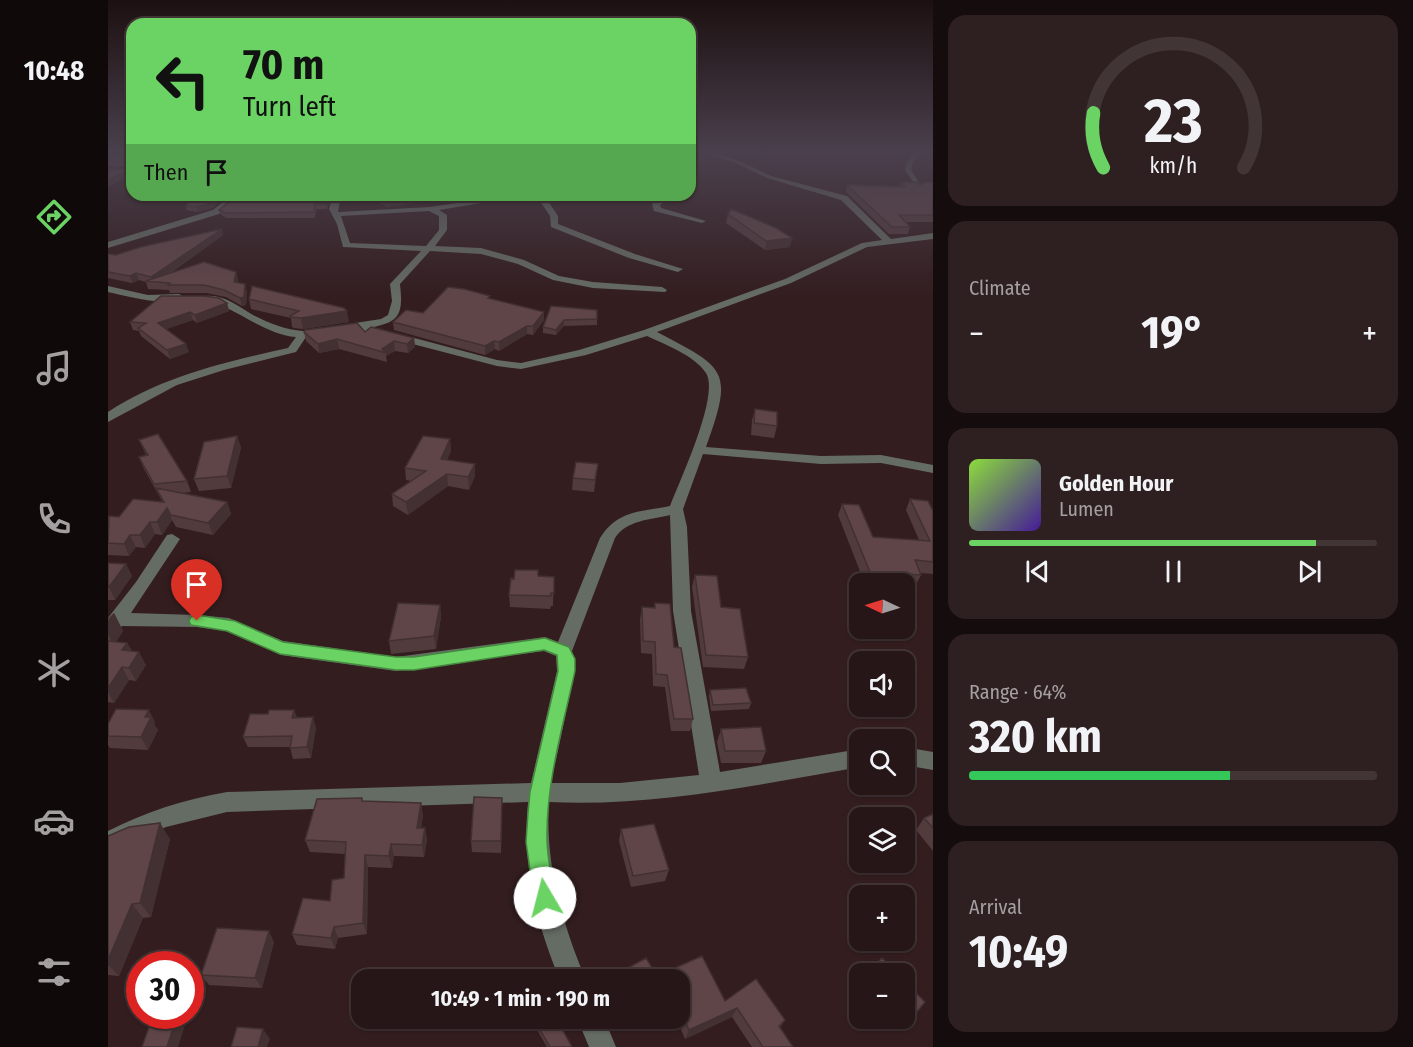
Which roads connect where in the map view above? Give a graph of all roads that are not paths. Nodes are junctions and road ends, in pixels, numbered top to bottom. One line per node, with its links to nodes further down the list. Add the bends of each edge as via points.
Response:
1 (846, 200): 11 (street)
2 (230, 201): 12 (street, via 216,212)
3 (335, 201): 8 (street)
4 (485, 201): 7 (street)
5 (544, 201): 14 (street, via 554,216 554,225 632,256)
6 (662, 201): 9 (street, via 656,204 657,209)
7 (430, 209): 8 (street); 13 (street, via 445,219 440,236)
8 (336, 214): 13 (street, via 346,245)
9 (702, 221)
10 (933, 236): 11 (street)
11 (889, 242): 18 (street, via 865,245 788,281)
12 (108, 245)
13 (429, 249): 16 (street, via 481,251 521,262 556,278); 17 (street, via 395,284 397,302 393,316)
14 (678, 269)
15 (108, 290): 19 (street, via 148,298 197,296 225,302 252,318)
16 (662, 290)
17 (359, 327): 18 (street, via 522,366 582,353); 19 (street)
18 (648, 332): 21 (street, via 698,358 712,373 716,392 713,410)
19 (303, 334): 20 (street, via 292,350 201,372 132,400)
20 (108, 418)
21 (698, 450): 22 (street, via 821,460 881,459); 23 (street)
22 (933, 469)
23 (676, 509): 26 (street, via 626,520 616,526); 30 (street, via 682,611)
24 (172, 539): 25 (street)
25 (112, 625): 26 (street, via 197,621 229,625 280,648 396,664 545,644)
26 (563, 651): 31 (street, via 566,671)
27 (915, 758): 29 (street)
28 (849, 760): 30 (street)
29 (933, 761)
30 (711, 781): 31 (street, via 592,795)
31 (540, 792): 32 (street, via 228,802 195,807); 33 (street, via 536,842 545,898 552,929)
32 (108, 843)
33 (568, 969)
34 (595, 1029): 35 (street)
35 (603, 1047)

